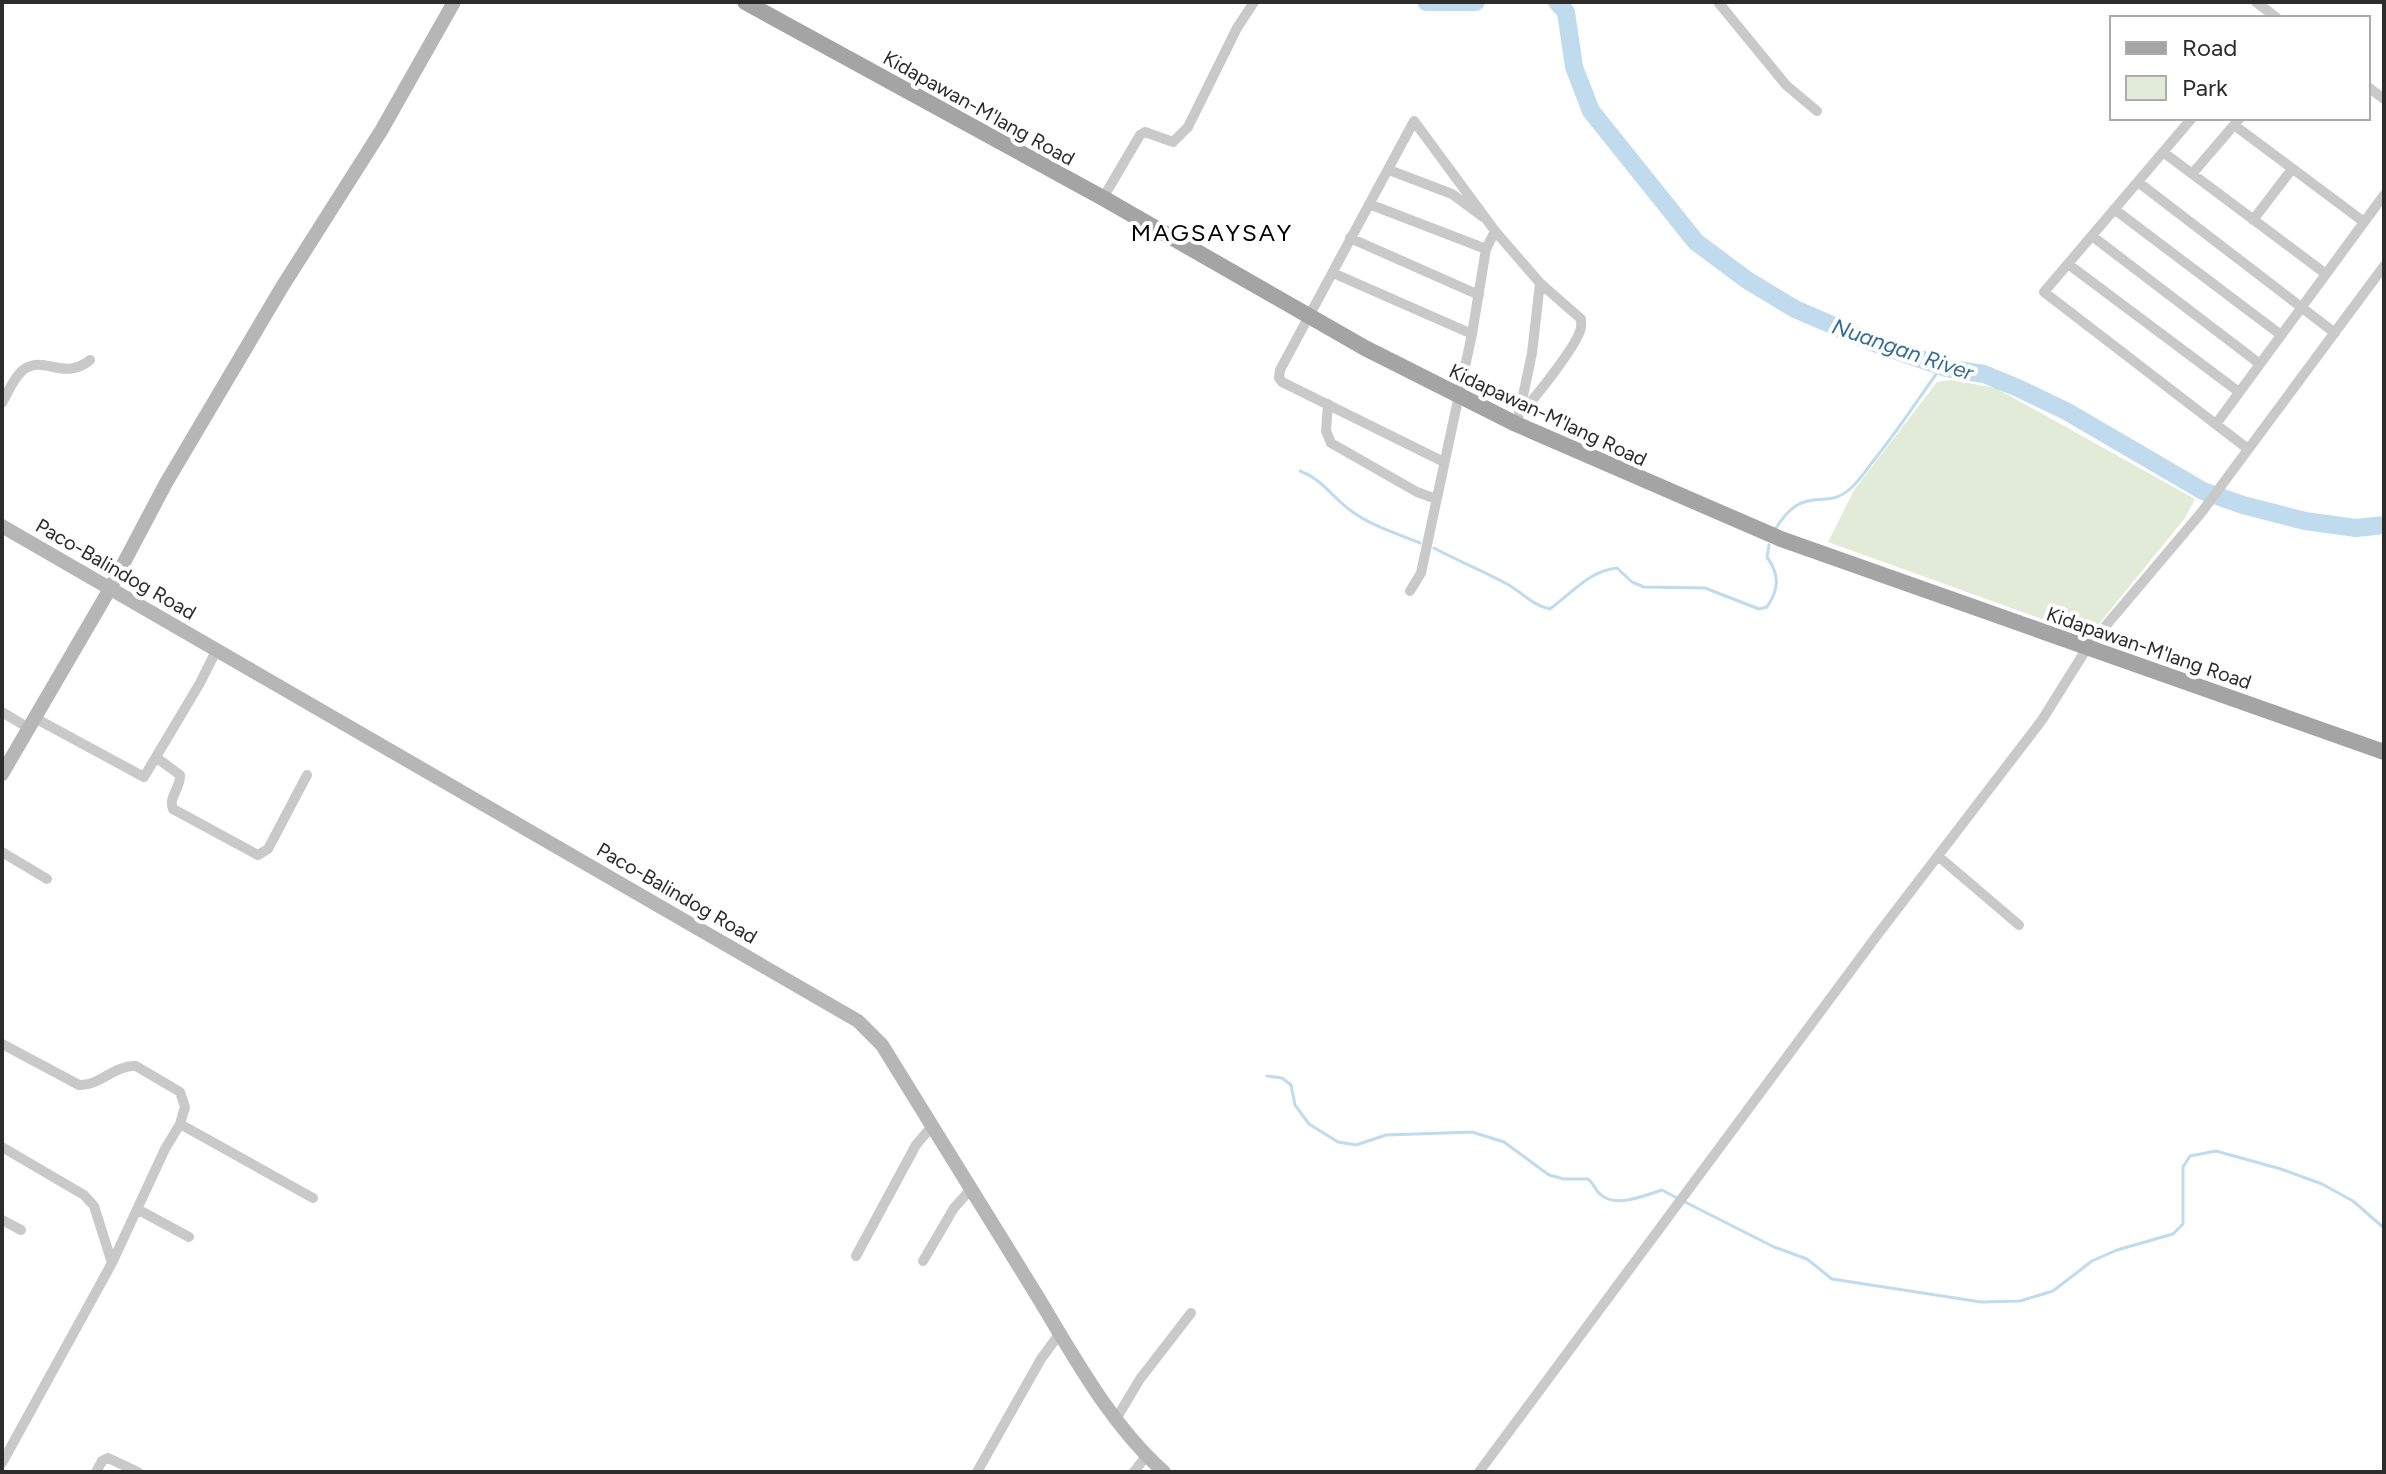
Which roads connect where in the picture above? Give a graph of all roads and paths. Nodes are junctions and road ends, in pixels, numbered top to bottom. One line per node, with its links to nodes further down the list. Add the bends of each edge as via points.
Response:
1 (454, 2): 48 (street, via 166,483)
2 (745, 2): 16 (main road, Kidapawan-M'lang Road)
3 (1254, 2): 16 (street, via 1188,127 1173,142 1151,133 1140,135)
4 (1718, 2): 7 (street, via 1786,85)
5 (2256, 2): 6 (street)
6 (2274, 16)
7 (1817, 111)
8 (2190, 120): 10 (street)
9 (2237, 122): 11 (street); 13 (street)
10 (2163, 152): 13 (street); 14 (street)
11 (2292, 169): 19 (street); 20 (street)
12 (1389, 170): 17 (street); 21 (street, via 1452,194); 21 (street, via 1414,121)
13 (2192, 174): 19 (street)
14 (2138, 182): 18 (street); 31 (street)
15 (2384, 195): 20 (street)
16 (1103, 198): 32 (main road, Kidapawan-M'lang Road)
17 (1369, 204): 23 (street); 24 (street)
18 (2114, 209): 22 (street); 35 (street)
19 (2253, 220): 28 (street)
20 (2364, 222): 28 (street)
21 (1494, 227): 24 (street); 29 (street)
22 (2092, 236): 25 (street); 37 (street)
23 (1350, 238): 27 (street); 30 (street)
24 (1486, 249): 30 (street)
25 (2068, 264): 38 (street); 43 (street, via 2044,292)
26 (2384, 266): 33 (street)
27 (1333, 273): 32 (street); 34 (street)
28 (2326, 274): 31 (street)
29 (1540, 283): 42 (street); 42 (street, via 1581,319 1581,328)
30 (1479, 295): 34 (street)
31 (2302, 307): 33 (street); 35 (street)
32 (1311, 316): 39 (main road, Kidapawan-M'lang Road); 41 (street, via 1279,378)
33 (2335, 333): 44 (street)
34 (1472, 334): 39 (street)
35 (2281, 335): 37 (street)
36 (90, 360): 40 (street, via 74,370 42,365 24,369)
37 (2260, 364): 38 (street)
38 (2239, 392): 43 (street)
39 (1458, 397): 42 (main road, Kidapawan-M'lang Road); 45 (street)
40 (2, 403)
41 (1328, 404): 45 (street); 46 (street, via 1326,431 1331,443)
42 (1518, 418): 50 (main road, Kidapawan-M'lang Road, via 1781,539)
43 (2216, 424): 44 (street)
44 (2248, 449): 50 (street)
45 (1444, 462): 46 (street)
46 (1436, 499): 49 (street, via 1421,573)
47 (2, 526): 48 (street, Paco-Balindog Road)
48 (111, 587): 51 (street, Paco-Balindog Road); 53 (street)
49 (1410, 591)
50 (2087, 648): 54 (main road, Kidapawan-M'lang Road); 59 (street, via 2042,720)
51 (216, 651): 55 (street); 64 (street, Paco-Balindog Road, via 858,1021 882,1045)
52 (2, 712): 53 (street)
53 (30, 722): 55 (street, via 141,777); 56 (street)
54 (2384, 752)
55 (157, 758): 57 (street, via 180,775 173,809 258,855 268,849)
56 (2, 774)
57 (307, 775)
58 (2, 852): 60 (street)
59 (1938, 856): 61 (street); 85 (street)
60 (47, 879)
61 (2019, 925)
62 (2, 1044): 63 (street, via 79,1085 128,1066 144,1069 180,1092 185,1107)
63 (180, 1124): 67 (street); 68 (street)
64 (932, 1126): 66 (street, Paco-Balindog Road); 72 (street, via 916,1145)
65 (2, 1147): 74 (street, via 84,1195 94,1206)
66 (971, 1189): 73 (street); 76 (street, Paco-Balindog Road)
67 (313, 1198)
68 (137, 1209): 71 (street); 74 (street)
69 (2, 1220): 70 (street)
70 (21, 1230)
71 (189, 1237)
72 (856, 1256)
73 (923, 1261)
74 (112, 1263): 79 (street)
75 (1191, 1313): 77 (street)
76 (1060, 1333): 77 (street, Paco-Balindog Road); 82 (street)
77 (1116, 1419): 78 (street, Paco-Balindog Road)
78 (1146, 1456): 83 (street); 84 (street, Paco-Balindog Road)
79 (2, 1463)
80 (96, 1472): 81 (street, via 108,1458)
81 (138, 1472)
82 (977, 1472)
83 (1134, 1472)
84 (1164, 1472)
85 (1479, 1472)

